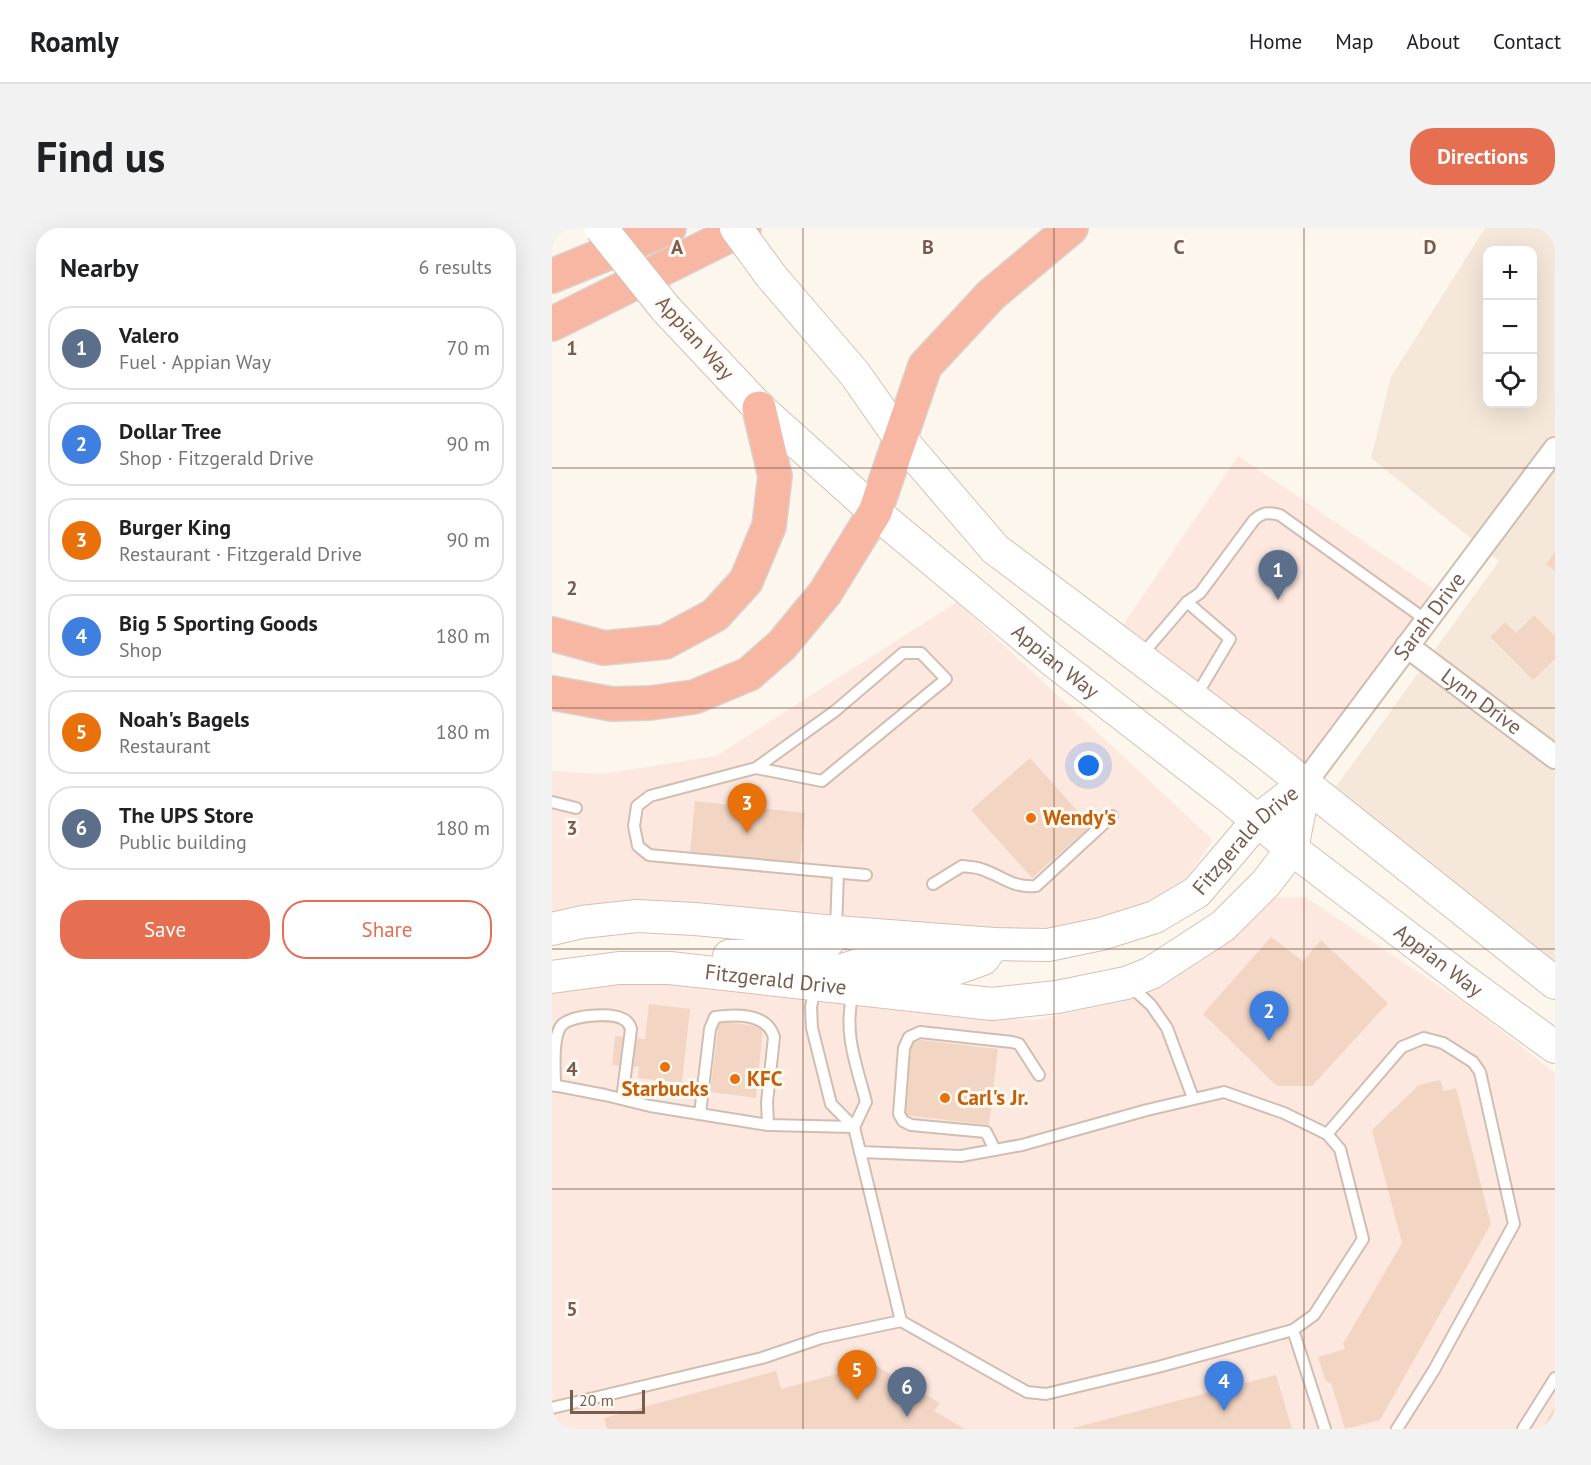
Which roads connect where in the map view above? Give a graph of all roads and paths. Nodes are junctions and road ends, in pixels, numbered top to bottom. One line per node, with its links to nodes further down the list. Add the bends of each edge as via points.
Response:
1 (601, 228): 8 (main road, Appian Way, bridge, via 666,309)
2 (669, 228): 6 (highway)
3 (736, 228): 9 (main road, bridge, via 771,276 855,374)
4 (744, 228): 7 (highway)
5 (1071, 228): 9 (highway, via 991,295 925,366)
6 (552, 276)
7 (552, 324)
8 (759, 408): 11 (main road, Appian Way); 14 (highway, via 775,476 769,526 746,581 715,615 664,642 604,648)
9 (899, 437): 11 (highway); 16 (main road, via 995,549)
10 (1555, 449): 13 (street, Sarah Drive)
11 (875, 512): 17 (highway, via 825,593 782,645 749,674 694,697 650,703 612,704); 25 (main road, Appian Way, via 1051,659)
12 (1187, 602): 13 (lane, via 1200,593 1254,520 1268,512 1280,515); 16 (lane); 18 (lane, via 1230,639)
13 (1426, 620): 15 (street, Sarah Drive)
14 (552, 634)
15 (1407, 646): 19 (street, Lynn Drive); 21 (street, Sarah Drive)
16 (1140, 657): 18 (main road)
17 (552, 693)
18 (1194, 699): 21 (main road)
19 (1555, 757)
20 (756, 768): 20 (lane, via 835,711 903,653 921,653 946,679 822,781); 27 (lane, via 650,796 637,806 634,826 638,846 649,855)
21 (1305, 783): 25 (main road, Fitzgerald Drive); 26 (main road, Fitzgerald Drive); 36 (main road)
22 (552, 802): 23 (lane)
23 (576, 808)
24 (1112, 816): 29 (lane, via 1036,886 1010,884 982,869 962,866)
25 (1258, 820): 26 (main road, Appian Way); 32 (main road, Fitzgerald Drive, via 1197,892 1155,917 1048,945)
26 (1292, 849): 35 (main road, Fitzgerald Drive, via 1266,883 1223,926 1151,973); 39 (main road, Appian Way)
27 (838, 873): 28 (lane); 31 (lane)
28 (866, 875)
29 (933, 884)
30 (552, 929): 31 (main road, Fitzgerald Drive, via 637,916)
31 (836, 932): 32 (main road, Fitzgerald Drive); 33 (main road, via 820,951 797,956 705,956)
32 (994, 944): 37 (main road, via 983,960 952,970 862,964)
33 (670, 968): 34 (main road, Fitzgerald Drive, via 619,968); 37 (main road, Fitzgerald Drive)
34 (552, 977)
35 (1126, 983): 38 (main road, Fitzgerald Drive, via 1057,997 992,1004); 42 (lane, via 1151,1005 1167,1028)
36 (1555, 983)
37 (816, 984): 38 (main road, Fitzgerald Drive); 46 (lane, via 812,1028 831,1104)
38 (854, 989): 46 (lane, via 848,1032 866,1102)
39 (1555, 1047)
40 (1039, 1075): 48 (lane, via 1019,1044 920,1032 909,1037 904,1047 899,1114 903,1121 986,1132)
41 (554, 1085): 43 (lane); 43 (lane, via 557,1033 562,1024 585,1015 622,1018 631,1029)
42 (1194, 1098): 47 (lane, via 1224,1092 1284,1113); 48 (lane)
43 (622, 1099): 44 (lane)
44 (700, 1114): 45 (lane); 45 (lane, via 710,1029 716,1017 759,1018 774,1037)
45 (768, 1125): 46 (lane)
46 (854, 1127): 49 (lane)
47 (1327, 1134): 51 (lane, via 1340,1149 1363,1239 1314,1315); 55 (lane, via 1402,1047 1424,1038 1443,1043 1473,1062 1480,1072 1514,1224)
48 (995, 1150): 49 (lane, via 961,1156)
49 (860, 1152): 50 (lane)
50 (901, 1321): 51 (lane, via 1027,1392 1046,1394); 53 (lane)
51 (1293, 1330): 54 (lane)
52 (1555, 1378): 56 (lane)
53 (552, 1408)
54 (1325, 1429)
55 (1397, 1429)
56 (1523, 1429)

